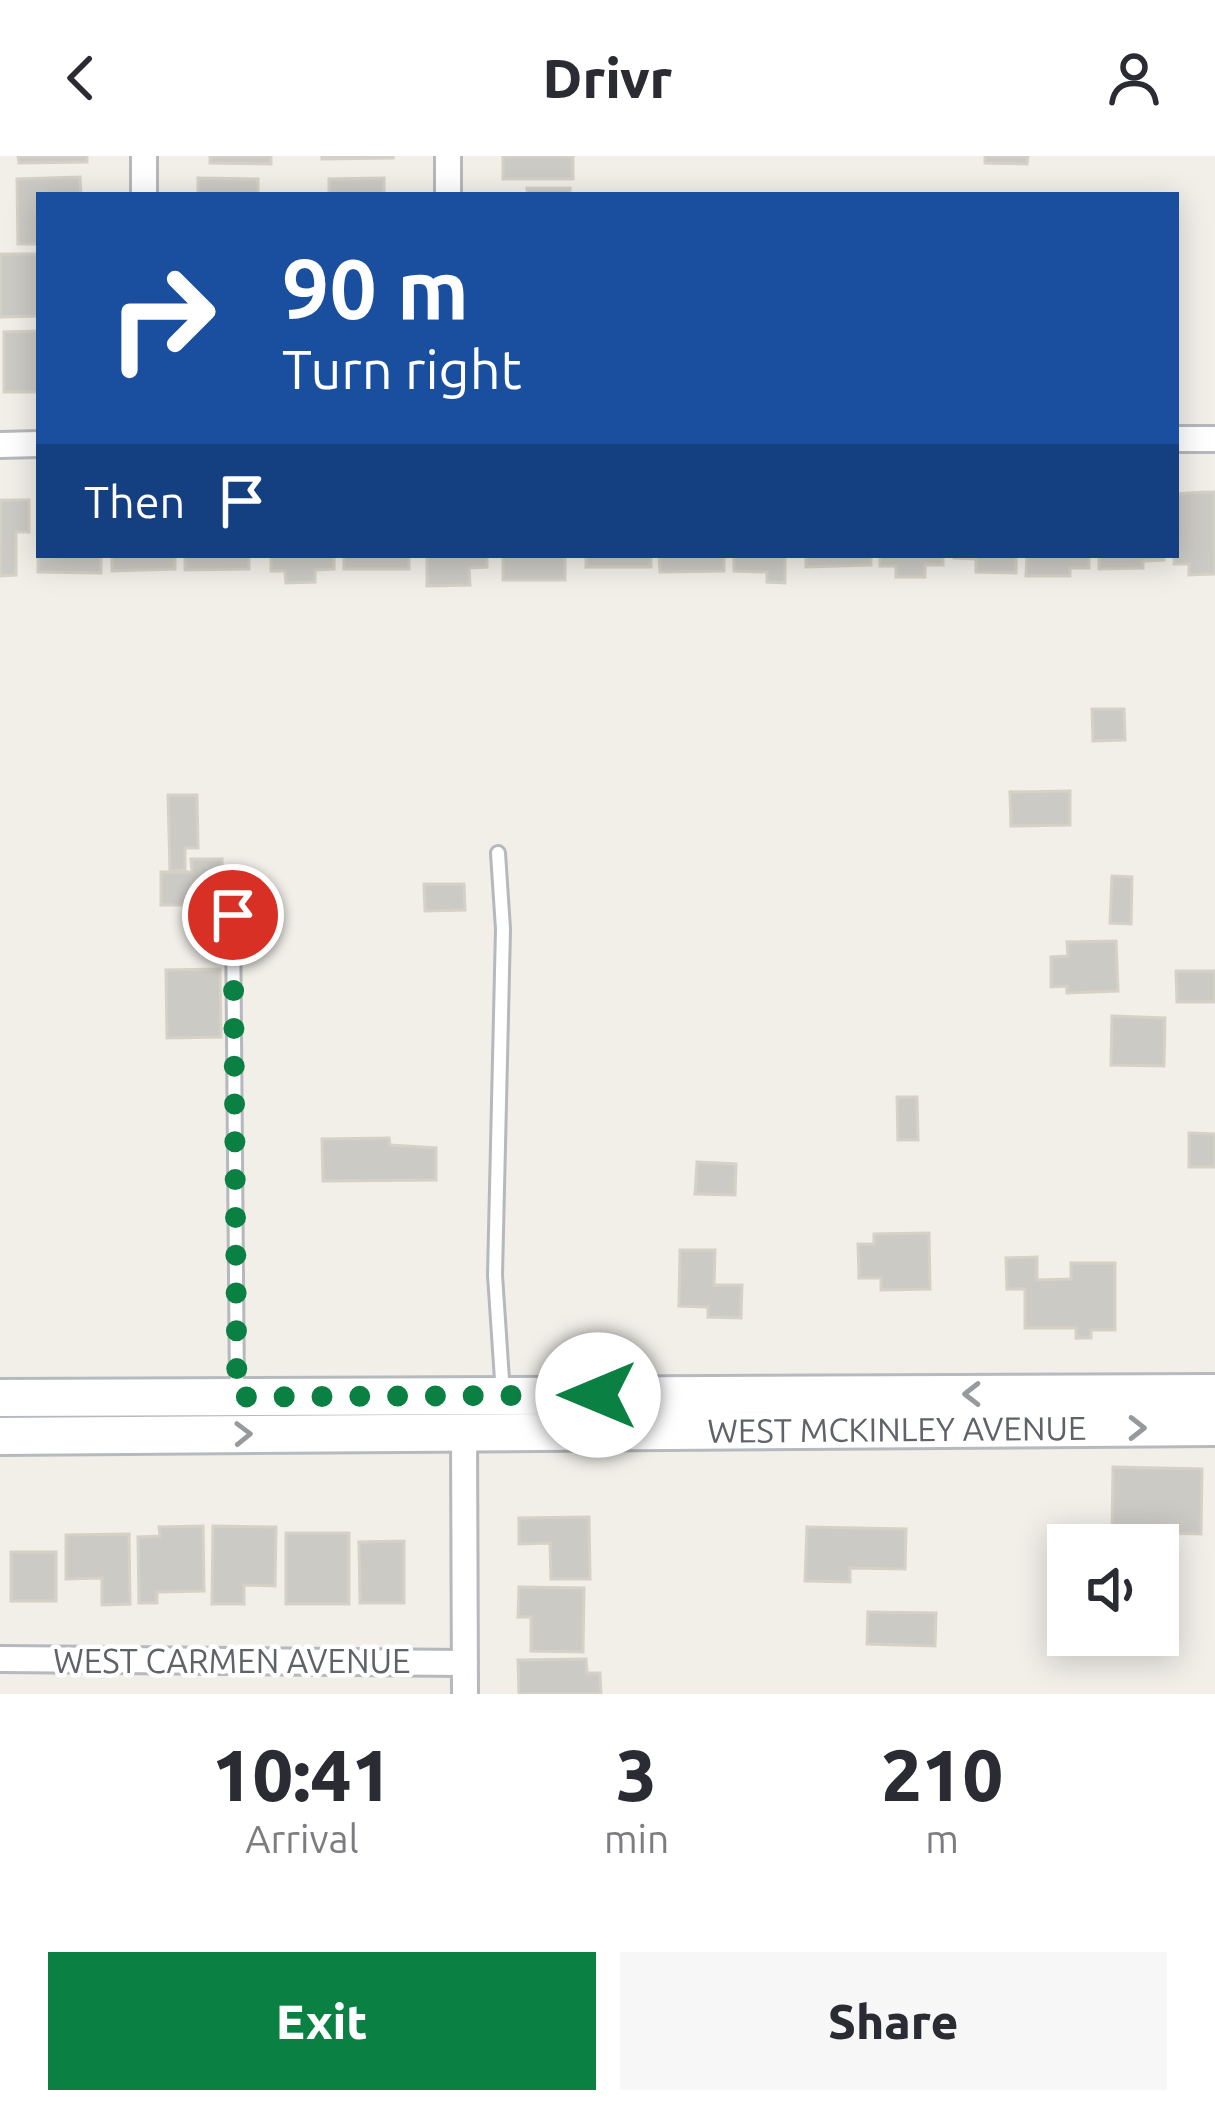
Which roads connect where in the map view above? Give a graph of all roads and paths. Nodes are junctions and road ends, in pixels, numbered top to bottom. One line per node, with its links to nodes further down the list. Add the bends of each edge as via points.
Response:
1 (144, 156): 3 (street)
2 (448, 156): 4 (street)
3 (144, 192)
4 (448, 192)
5 (1179, 439): 6 (street)
6 (1215, 439)
7 (36, 444): 8 (street)
8 (0, 445)
9 (498, 854): 12 (lane, via 495,1275)
10 (233, 915): 13 (lane)
11 (1215, 1393): 12 (main road, WEST MCKINLEY AVENUE, one-way to 12)
12 (503, 1396): 13 (main road, WEST MCKINLEY AVENUE)
13 (232, 1397): 14 (main road, WEST MCKINLEY AVENUE); 15 (main road, via 191,1414)
14 (0, 1398)
15 (0, 1417)
16 (1215, 1427): 17 (main road, WEST MCKINLEY AVENUE, one-way to 16)
17 (464, 1432): 18 (main road, WEST MCKINLEY AVENUE, one-way to 17); 20 (street)
18 (0, 1436)
19 (0, 1659): 20 (street, WEST CARMEN AVENUE)
20 (465, 1663): 21 (street)
21 (465, 1694)

